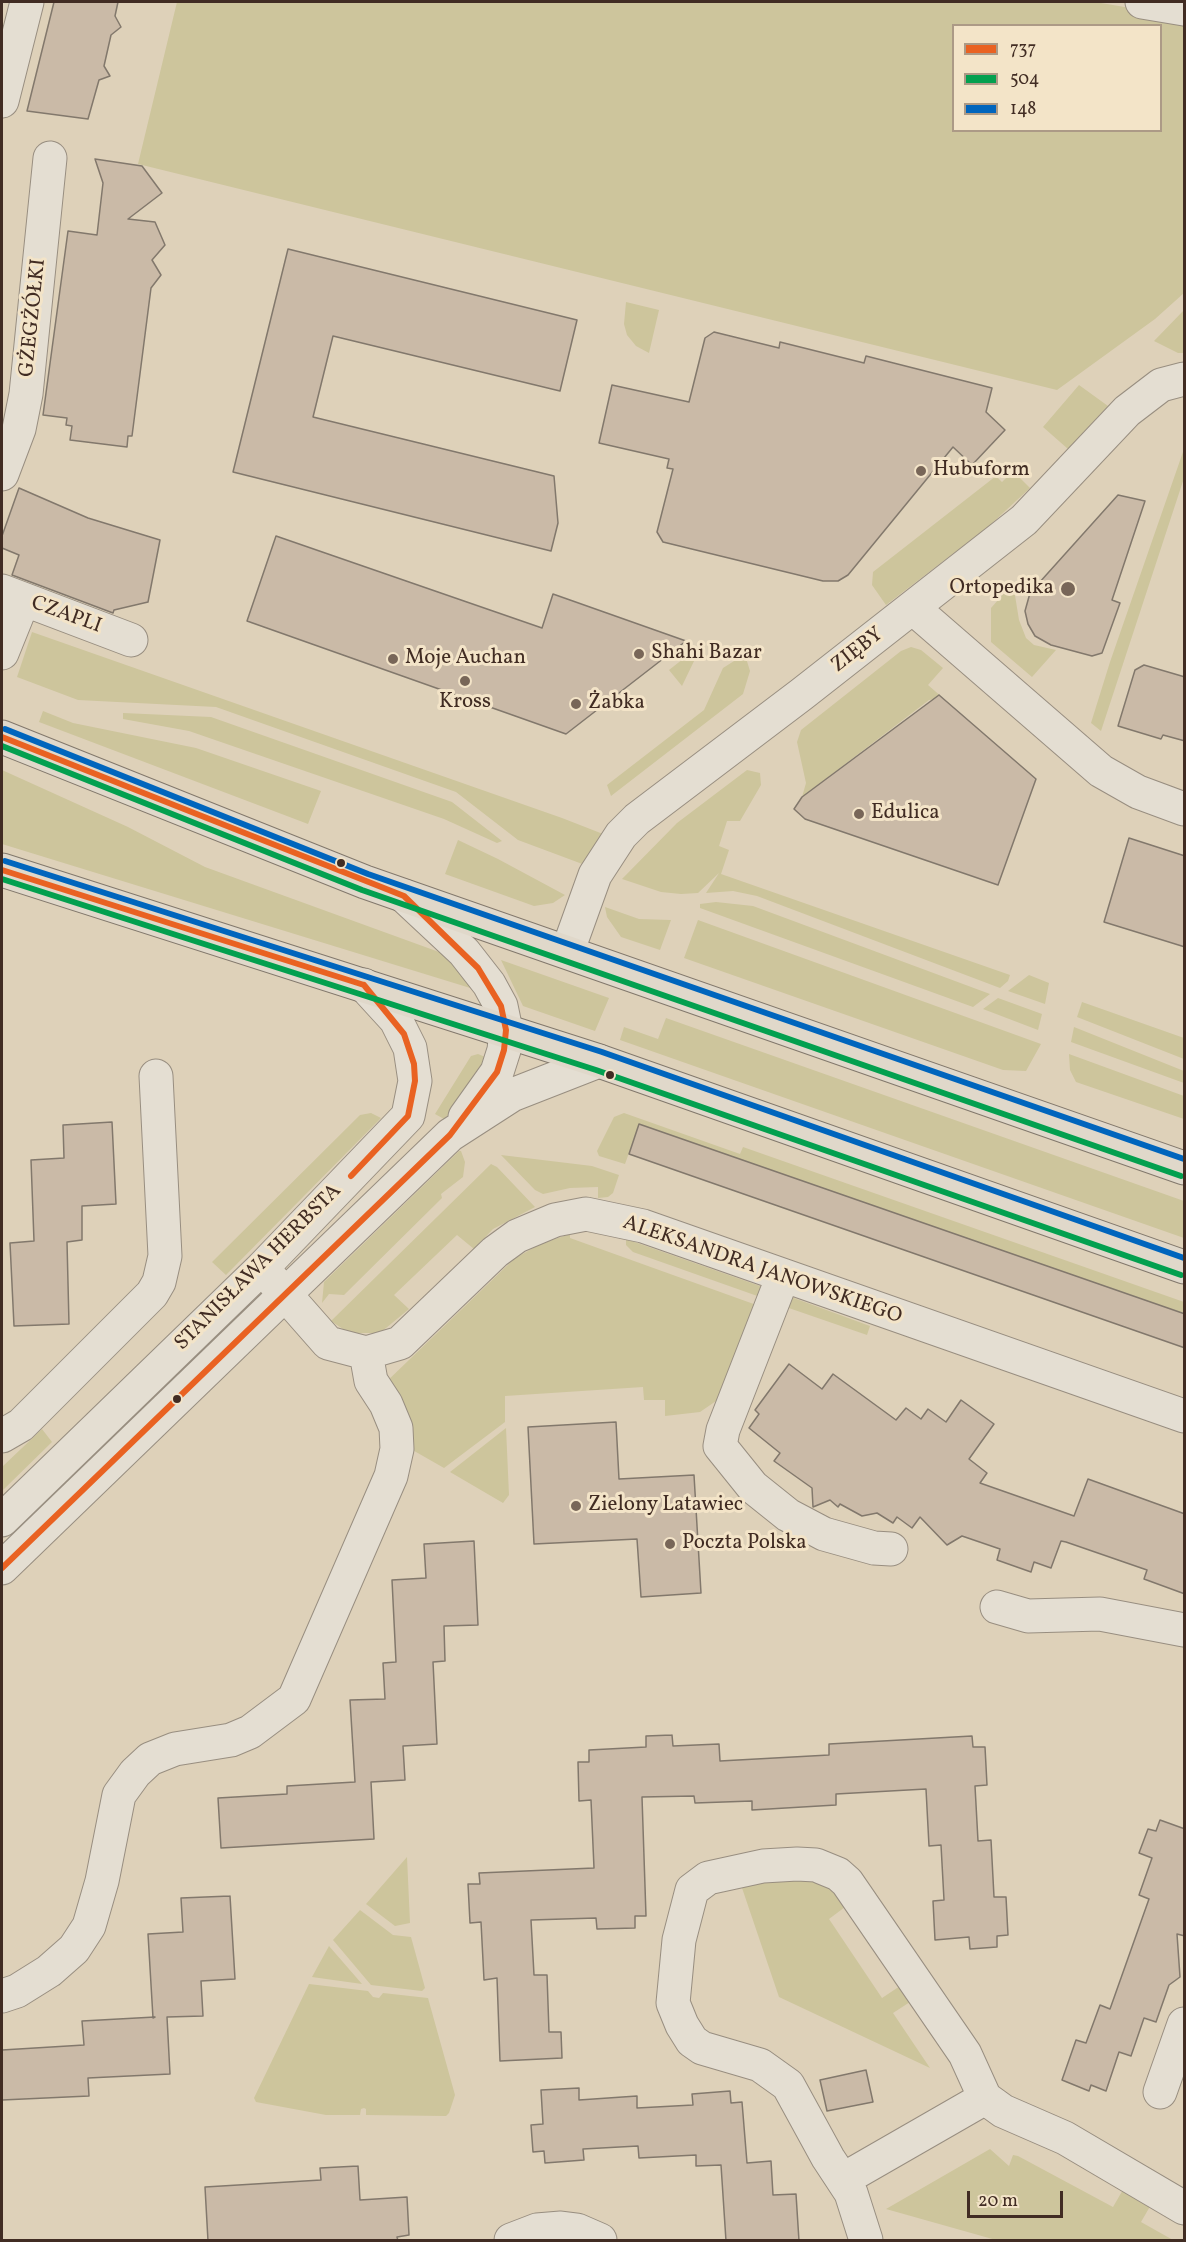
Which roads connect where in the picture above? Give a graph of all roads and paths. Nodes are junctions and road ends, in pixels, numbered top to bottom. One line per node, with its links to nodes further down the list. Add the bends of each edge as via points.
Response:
1 (27, 2): 4 (street)
2 (1142, 2): 3 (street)
3 (1185, 9)
4 (2, 101)
5 (50, 158): 7 (street, GŻEGŻÓŁKI, via 26,394 19,429)
6 (1185, 379): 9 (street, ZIĘBY, via 1161,385 1127,411 1024,520)
7 (2, 474)
8 (12, 596): 10 (street, CZAPLI); 11 (street)
9 (913, 608): 13 (street, via 1084,757 1117,781); 16 (street, ZIĘBY, via 637,819 621,835 595,875)
10 (131, 640)
11 (2, 653)
12 (2, 737): 15 (main road)
13 (1185, 809)
14 (2, 870): 17 (main road)
15 (404, 896): 16 (main road); 18 (street, via 478,968 501,1006)
16 (568, 950): 22 (main road)
17 (364, 985): 18 (main road); 24 (street, STANISŁAWA HERBSTA, via 396,1020 410,1048 415,1081 408,1116)
18 (506, 1030): 19 (main road); 21 (street, STANISŁAWA HERBSTA, via 497,1072)
19 (599, 1060): 21 (street, STANISŁAWA HERBSTA, via 513,1095); 23 (main road)
20 (156, 1076): 29 (street, via 165,1256 159,1282 21,1425)
21 (450, 1135): 26 (street, STANISŁAWA HERBSTA)
22 (1185, 1168)
23 (1185, 1267)
24 (262, 1268): 26 (street); 30 (street, STANISŁAWA HERBSTA)
25 (783, 1276): 27 (street, ALEKSANDRA JANOWSKIEGO, via 643,1226 586,1214 572,1216 517,1236 495,1252 400,1343); 28 (street, ALEKSANDRA JANOWSKIEGO); 31 (street, via 720,1446 753,1487 788,1515 824,1534)
26 (286, 1294): 27 (street, via 328,1342); 32 (street, STANISŁAWA HERBSTA)
27 (366, 1353): 35 (street, via 371,1381 396,1428 398,1449 391,1476 294,1699 250,1732 231,1740 175,1749 150,1759 135,1773 119,1795 89,1926 74,1949 49,1971)
28 (1185, 1416)
29 (2, 1436)
30 (2, 1520)
31 (891, 1549)
32 (2, 1568)
33 (997, 1607): 34 (street, via 1028,1616 1100,1614)
34 (1185, 1630)
35 (2, 1996)
36 (1185, 2024): 37 (street)
37 (1160, 2092)
38 (986, 2098): 39 (street); 39 (street, via 965,2054 838,1874 816,1865 797,1864 763,1866 708,1878 692,1890 679,1940 673,1982 674,2003 682,2025 702,2048 760,2065 788,2085); 40 (street, via 1003,2110 1065,2138)
39 (844, 2179): 43 (street)
40 (1185, 2208)
41 (511, 2241): 42 (street, via 537,2230 561,2228 577,2230)
42 (600, 2241)
43 (866, 2241)

